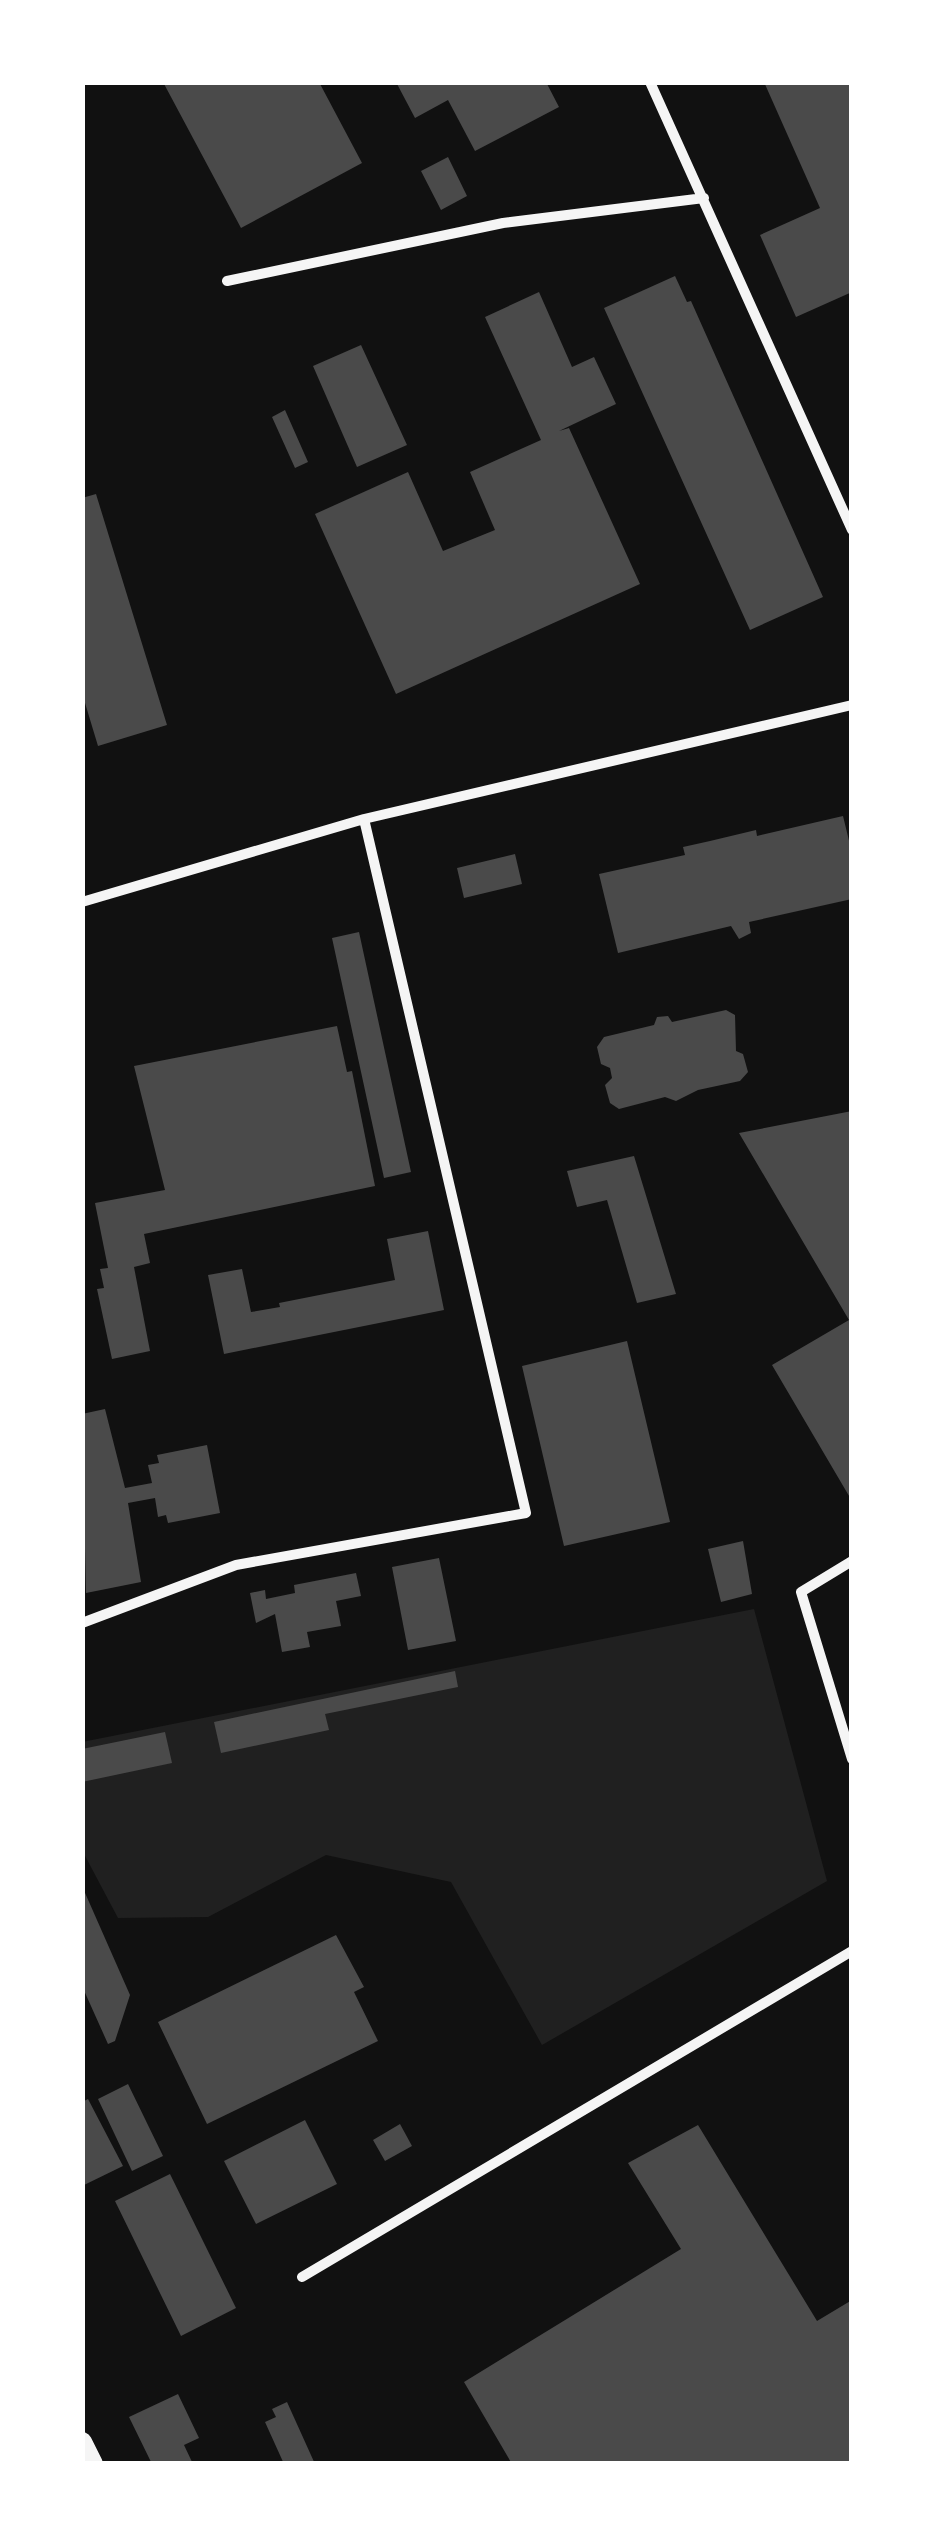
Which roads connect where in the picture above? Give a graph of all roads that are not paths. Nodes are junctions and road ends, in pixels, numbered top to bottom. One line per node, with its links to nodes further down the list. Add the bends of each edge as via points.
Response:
1 (650, 82): 2 (street)
2 (704, 198): 3 (street, via 503,223); 4 (street)
3 (227, 281)
4 (852, 530)
5 (852, 705): 6 (street)
6 (364, 818): 7 (street); 9 (street, via 526,1513 236,1565)
7 (82, 902)
8 (852, 1561): 10 (street, via 800,1592)
9 (82, 1623)
10 (852, 1758)
11 (852, 1951): 12 (street)
12 (302, 2277)
13 (82, 2442): 14 (main road)
14 (93, 2464)

